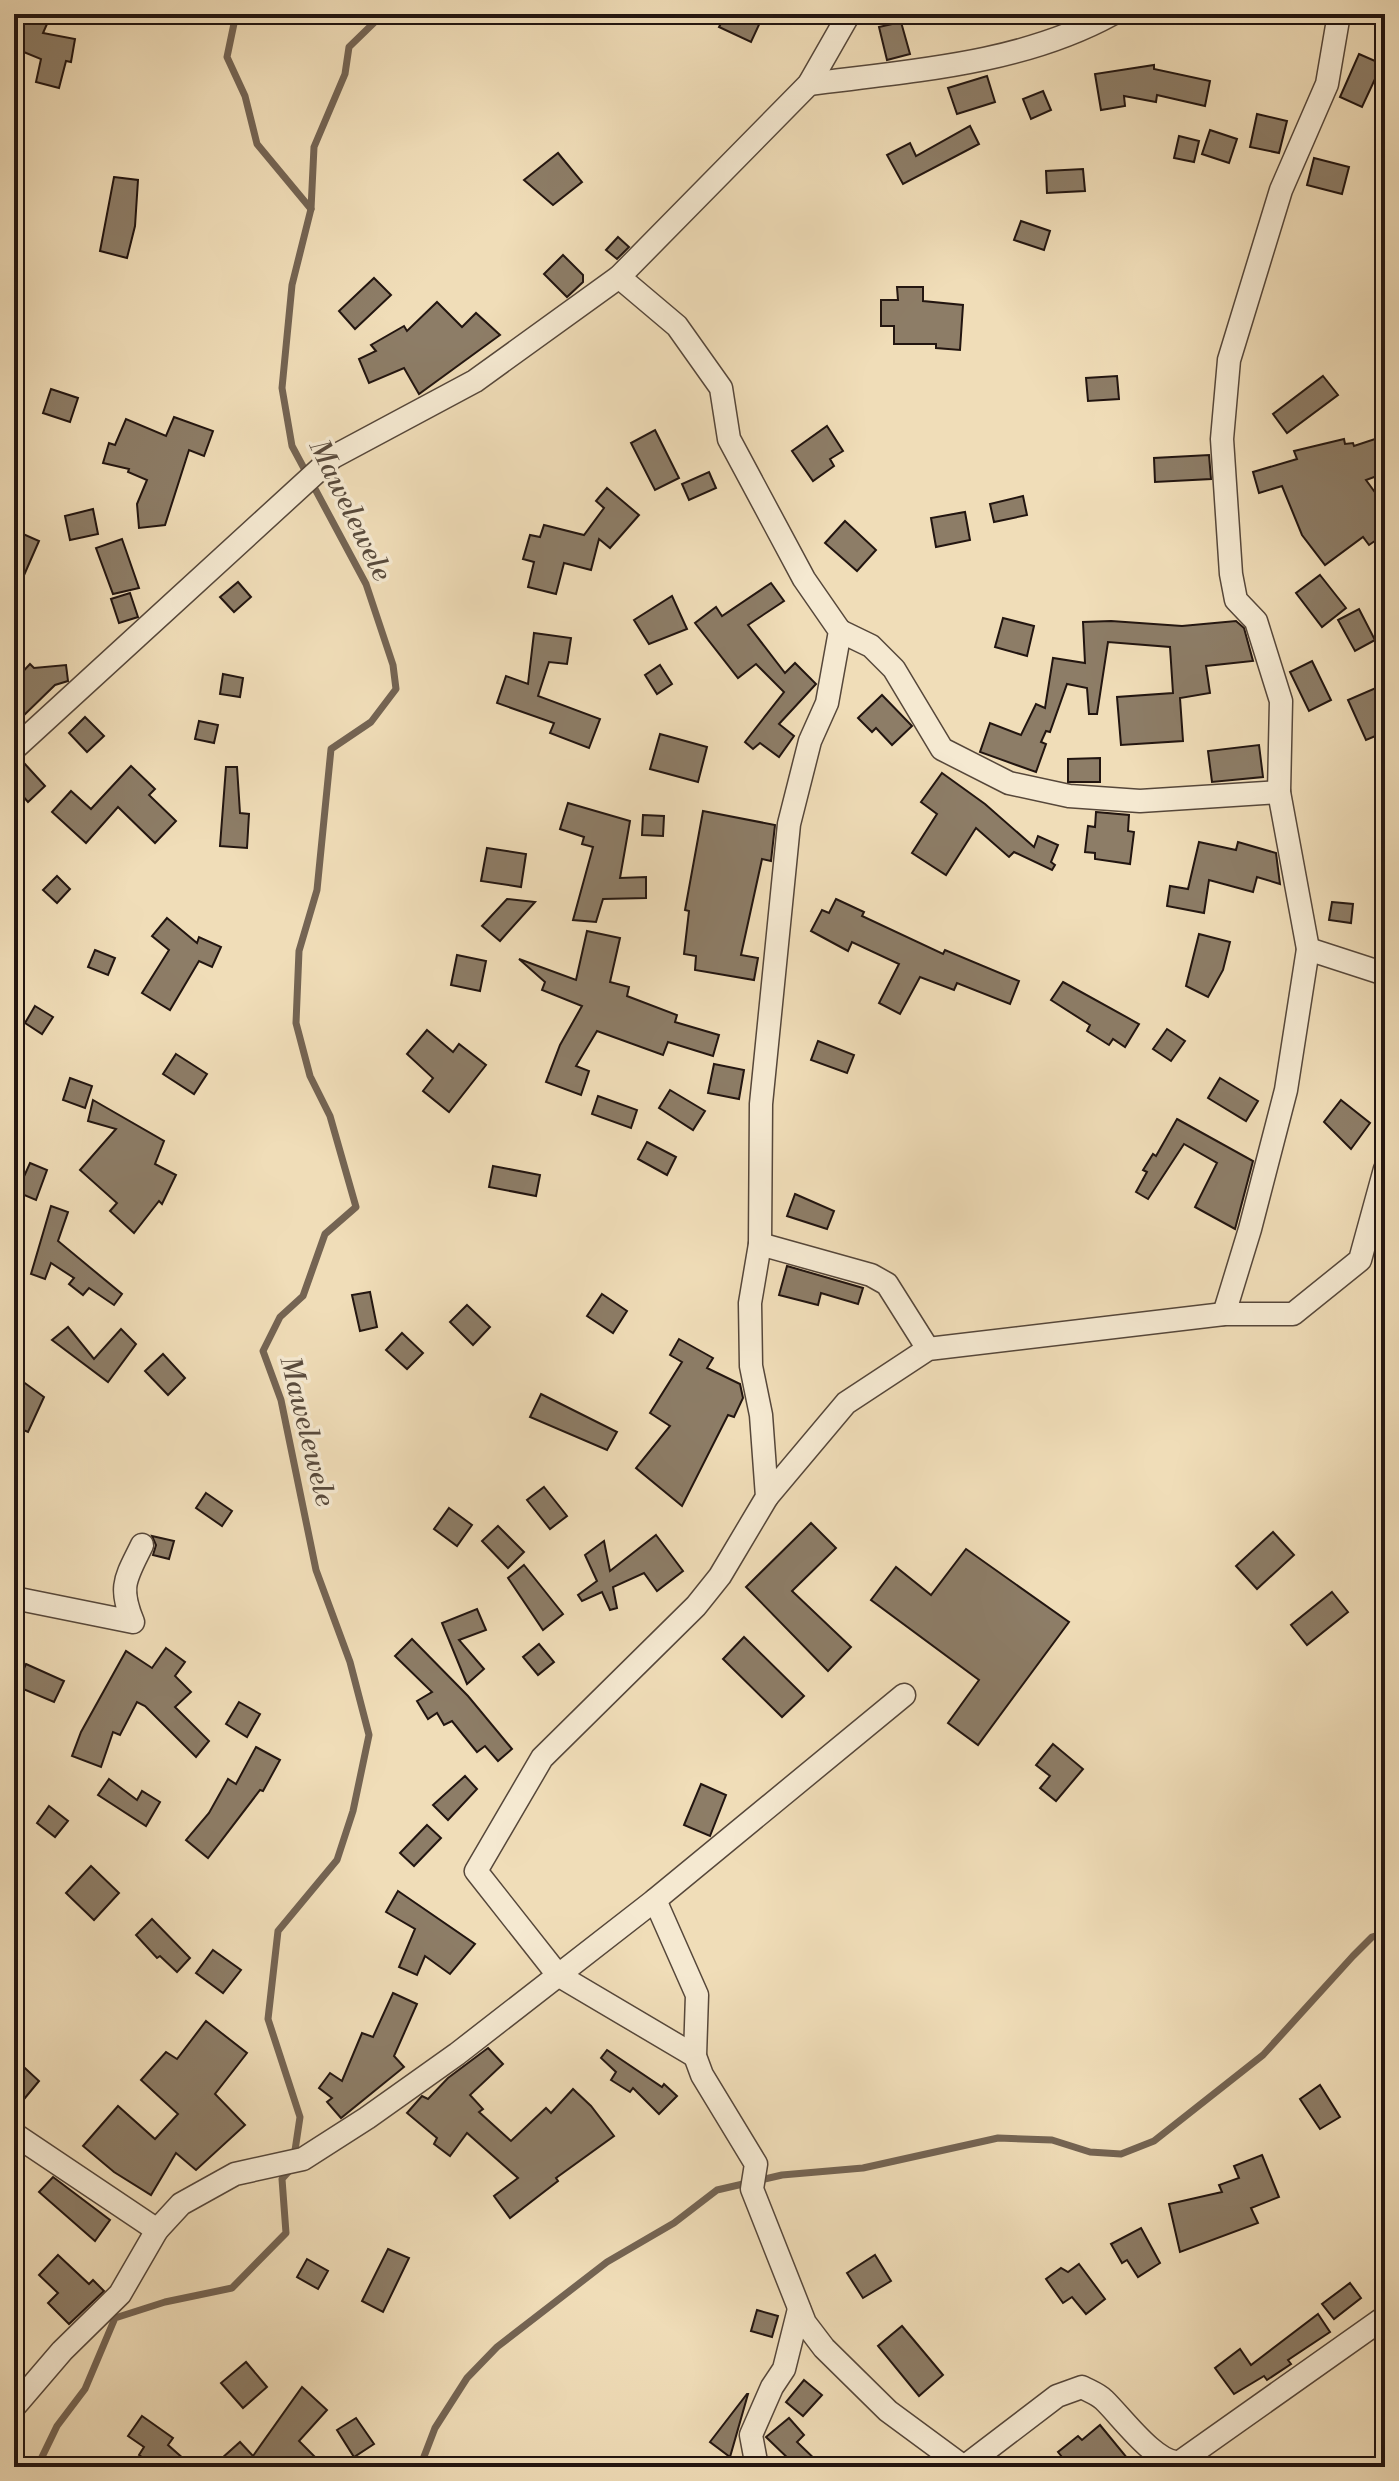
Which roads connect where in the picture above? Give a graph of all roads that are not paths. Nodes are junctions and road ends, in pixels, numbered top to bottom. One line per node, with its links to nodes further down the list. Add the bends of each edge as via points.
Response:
1 (849, 14): 4 (street)
2 (1112, 14): 4 (street, via 1062,39 1026,48 932,69)
3 (1339, 14): 8 (street, via 1327,84 1281,190 1256,265 1229,360 1222,418 1236,600 1256,621 1281,701)
4 (809, 84): 5 (street)
5 (619, 277): 6 (street, via 677,326 721,388 729,439 796,565); 7 (street, via 475,381 333,457)
6 (840, 631): 8 (street, via 871,646 894,669 942,749 1009,783 1069,796 1140,801); 12 (street, via 827,703 810,741 789,824 761,1104)
7 (14, 749)
8 (1279, 792): 9 (street)
9 (1308, 949): 10 (street); 13 (street, via 1283,1104)
10 (1385, 974)
11 (1385, 1172): 13 (street, via 1360,1260 1293,1314)
12 (760, 1244): 14 (street, via 887,1284); 15 (street, via 750,1303 751,1366)
13 (1224, 1314): 14 (street)
14 (928, 1349): 15 (street, via 846,1403)
15 (767, 1497): 20 (street, via 696,1606 542,1758 476,1871)
16 (142, 1545): 17 (street, via 123,1597 133,1622)
17 (14, 1598)
18 (904, 1695): 19 (street)
19 (655, 1900): 20 (street); 21 (street, via 697,1995)
20 (558, 1975): 21 (street); 23 (street, via 457,2054 303,2159 235,2174 181,2204)
21 (695, 2056): 24 (street, via 756,2164 752,2189)
22 (14, 2134): 23 (street)
23 (157, 2230): 26 (street, via 120,2294)
24 (799, 2309): 27 (street, via 784,2369 751,2435); 28 (street, via 824,2348 854,2379 921,2438)
25 (1385, 2317): 28 (street, via 1180,2462 1167,2461 1102,2397 1082,2387 1057,2396)
26 (14, 2407)
27 (757, 2467)
28 (964, 2467)

